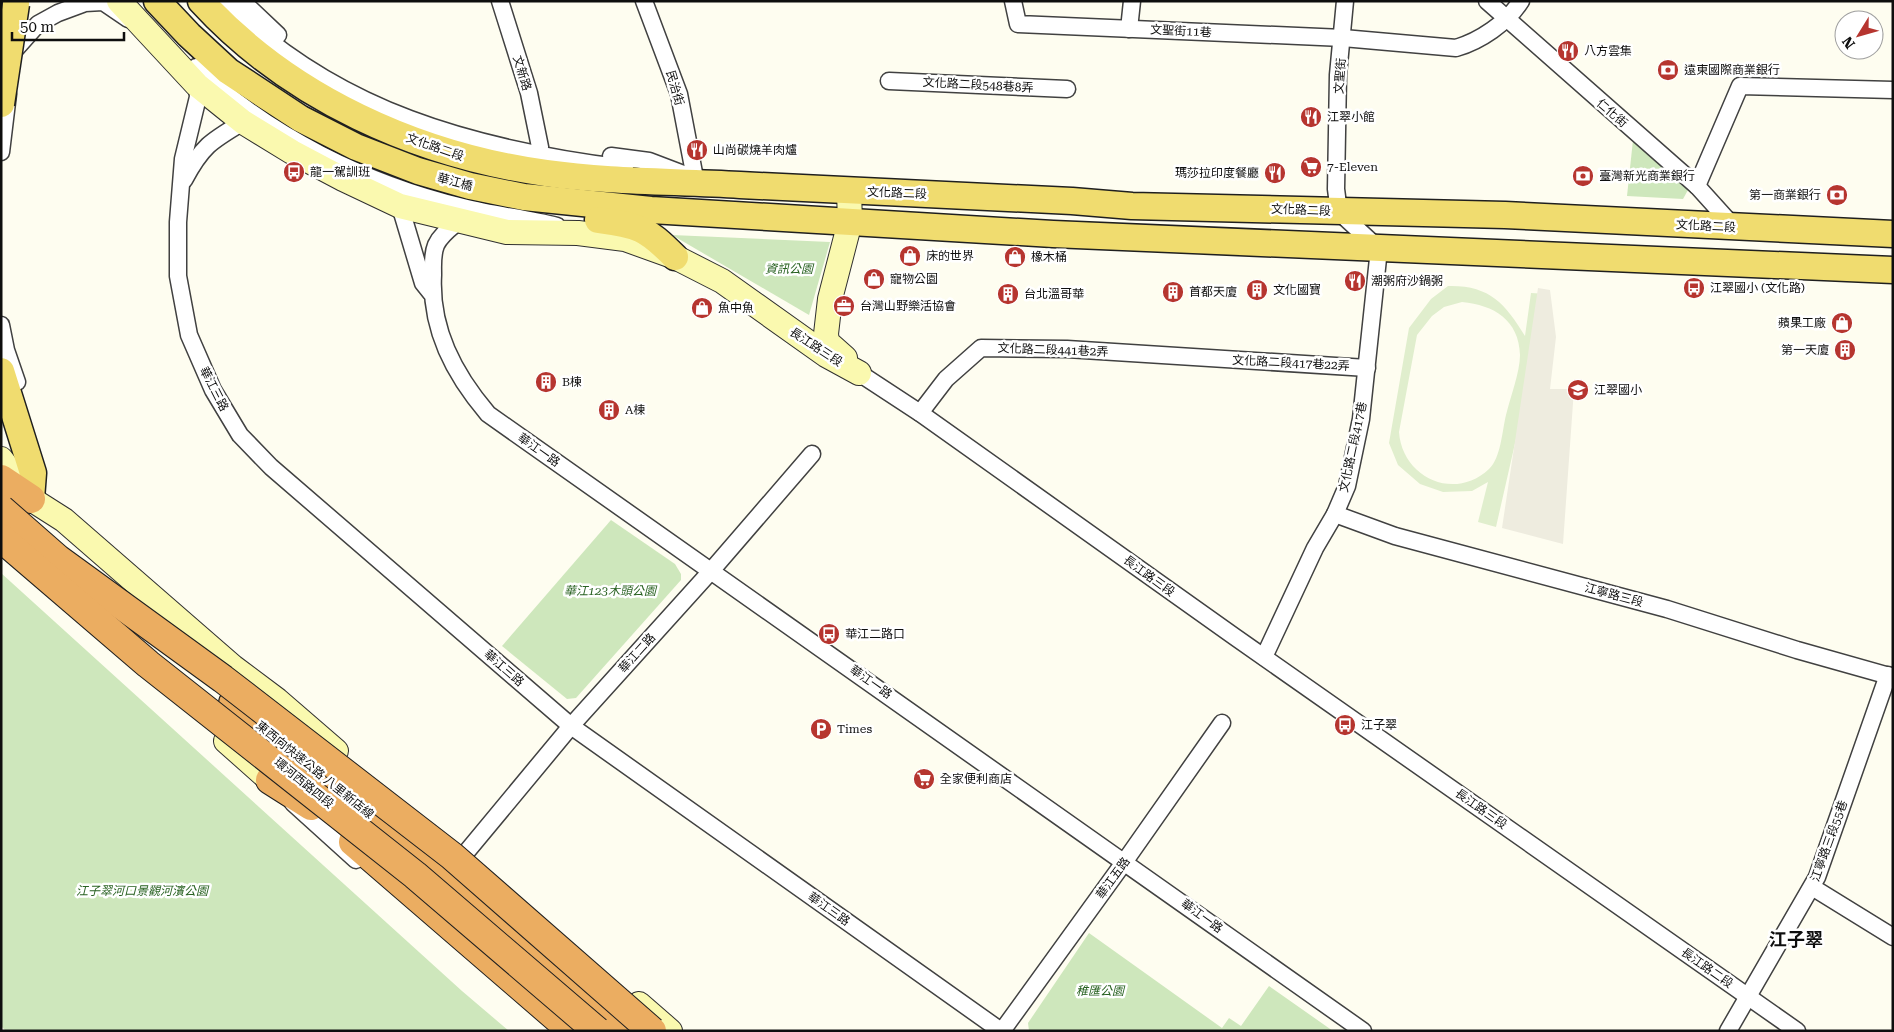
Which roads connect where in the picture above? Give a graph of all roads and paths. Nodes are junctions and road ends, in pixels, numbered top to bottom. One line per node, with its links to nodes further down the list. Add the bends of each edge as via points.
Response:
1 (119, 1): 16 (main road)
2 (132, 1): 40 (street, via 206,78 264,120 319,153 420,195 464,208)
3 (157, 1): 25 (main road, 華江橋, via 228,71)
4 (201, 1): 30 (main road, 文化路二段, via 216,18 264,58 312,91 367,122 419,143 471,159 546,173)
5 (224, 1): 30 (street, via 268,40 304,65 355,96 408,120 526,154)
6 (242, 1): 28 (street, 文化路二段, via 310,58 392,104 478,133)
7 (500, 1): 28 (street, 文新路, via 529,93)
8 (644, 1): 30 (street, 民治街, via 679,94)
9 (1013, 1): 17 (street, 文聖街11巷, via 1018,24)
10 (1132, 1): 17 (street)
11 (1345, 1): 18 (street, 文聖街)
12 (1487, 1): 15 (street, 仁化街)
13 (1521, 1): 15 (street, 文聖街11巷)
14 (17, 2): 19 (main road, bridge); 26 (main road, bridge)
15 (1507, 19): 18 (street, 文聖街11巷, via 1473,43 1456,48); 32 (street, 仁化街)
16 (143, 29): 19 (street, via 102,2 85,3 58,12 38,24); 21 (main road)
17 (1129, 29): 18 (street, 文聖街11巷)
18 (1343, 38): 35 (street, 文聖街, via 1338,84 1336,189)
19 (7, 54): 24 (street); 29 (street)
20 (889, 81): 22 (street, 文化路二段548巷8弄)
21 (196, 85): 27 (main road); 31 (street, 華江三路, via 198,97 183,159)
22 (1067, 89)
23 (1893, 90): 32 (street, via 1740,86)
24 (1, 92)
25 (268, 98): 37 (main road, 華江橋, via 356,147 418,171 470,186 524,197 651,210); 42 (main road, via 294,128 330,150 378,170 469,200 642,228 654,235)
26 (1, 104)
27 (243, 122): 31 (street, 華江三路, via 214,139 198,154); 34 (main road, via 292,152)
28 (540, 147): 30 (street, 文化路二段, via 649,161)
29 (1, 152)
30 (702, 181): 33 (main road, 文化路二段)
31 (182, 184): 65 (street, 華江三路, via 178,276 189,335 212,390 240,435 271,467)
32 (1697, 186): 38 (street, 仁化街)
33 (849, 191): 35 (main road, 文化路二段, via 1132,206); 37 (main road)
34 (400, 206): 36 (main road); 44 (street, 華江一路, via 423,283)
35 (1339, 212): 38 (main road, 文化路二段, via 1505,215); 41 (street)
36 (460, 220): 40 (main road, via 507,232); 44 (street, 華江一路, via 436,245 432,256)
37 (850, 222): 41 (main road); 46 (main road)
38 (1734, 227): 39 (main road, 文化路二段)
39 (1893, 234)
40 (598, 236): 42 (main road, 長江路三段, via 625,239)
41 (1379, 249): 43 (main road); 49 (street, 文化路二段417巷)
42 (675, 257): 45 (main road, 長江路三段)
43 (1893, 270)
44 (432, 293): 61 (street, 華江一路, via 446,350 466,388 488,414)
45 (740, 293): 46 (main road, via 768,304 804,326 815,321); 51 (main road, 長江路三段, via 826,355)
46 (830, 299): 51 (main road, via 827,342)
47 (1, 325): 57 (street, via 6,350 44,466)
48 (1215, 359): 49 (street, 文化路二段417巷22弄); 53 (street, 文化路二段441巷2弄, via 1068,349 981,348 946,379)
49 (1366, 368): 58 (street, 文化路二段417巷, via 1361,419 1347,486)
50 (1, 371): 52 (main road)
51 (859, 373): 53 (street, 長江路三段)
52 (5, 395): 57 (main road, via 33,473)
53 (920, 413): 62 (street, 長江路三段)
54 (812, 454): 61 (street, 華江二路)
55 (1, 459): 57 (main road)
56 (1, 479): 57 (highway)
57 (31, 500): 59 (main road); 67 (main road, via 64,520)
58 (1335, 514): 62 (street, 文化路二段417巷, via 1315,548); 63 (street, 江寧路三段, via 1394,536 1667,609)
59 (4, 522): 60 (highway, 東西向快速公路 八里新店線, bridge); 66 (main road, 環河西路四段, via 34,568); 76 (highway, 東西向快速公路 八里新店線, bridge, via 148,664 415,875); 77 (main road, 環河西路四段, via 152,658)
60 (58, 560): 78 (highway, 東西向快速公路 八里新店線, bridge, via 477,900); 80 (highway, bridge, via 223,679 452,856)
61 (711, 571): 65 (street, 華江二路); 69 (street, 華江一路)
62 (1264, 657): 71 (street, 長江路三段)
63 (1890, 676): 70 (street, 江寧路三段55巷)
64 (1222, 723): 69 (street, 華江五路)
65 (571, 726): 68 (street, 華江二路); 82 (street, 華江三路)
66 (270, 780): 74 (street, 環河西路四段, via 303,814); 75 (highway, via 308,803)
67 (419, 824): 68 (main road, via 449,841); 79 (main road, via 440,852 501,904 514,928)
68 (464, 855): 81 (main road)
69 (1125, 861): 82 (street, 華江五路); 83 (street, 華江一路)
70 (1812, 887): 72 (street); 73 (street, 江寧路三段55巷)
71 (1618, 905): 73 (street, 長江路二段)
72 (1893, 937)
73 (1748, 997): 84 (street, 江寧路三段55巷); 85 (street, 長江路二段)
74 (556, 1031)
75 (572, 1031)
76 (596, 1031)
77 (606, 1031)
78 (628, 1031)
79 (634, 1031)
80 (652, 1031)
81 (670, 1031)
82 (1002, 1031)
83 (1363, 1031)
84 (1728, 1031)
85 (1797, 1031)

